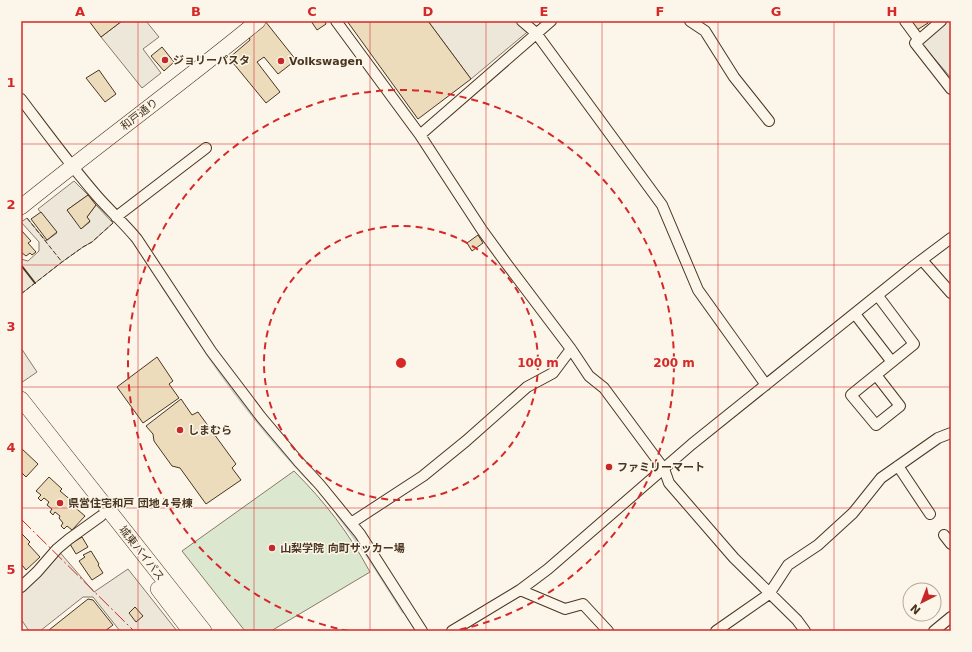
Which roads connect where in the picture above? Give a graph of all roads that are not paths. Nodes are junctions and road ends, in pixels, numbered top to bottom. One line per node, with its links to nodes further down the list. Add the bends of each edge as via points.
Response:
1 (258, 21): 15 (highway, 和戸通り)
2 (336, 21): 13 (street)
3 (522, 21): 8 (street)
4 (551, 21): 8 (street)
5 (690, 21): 12 (street, via 705,31 734,77)
6 (905, 21): 9 (street)
7 (941, 21): 9 (street)
8 (536, 33): 13 (street); 26 (street, via 662,205 698,290)
9 (919, 40): 10 (street, via 916,43)
10 (951, 89)
11 (21, 99): 15 (street)
12 (769, 121)
13 (420, 135): 23 (street, via 482,230)
14 (206, 148): 17 (street)
15 (72, 167): 16 (highway, 和戸通り); 17 (street)
16 (21, 207)
17 (116, 217): 34 (street, via 137,240 211,351 268,427)
18 (951, 238): 19 (street)
19 (922, 260): 20 (street); 21 (street)
20 (951, 293)
21 (878, 296): 22 (street); 24 (street, via 914,344)
22 (855, 314): 24 (street); 26 (street)
23 (571, 349): 31 (street, via 589,376 604,388); 34 (street, via 553,373 527,387 423,476)
24 (892, 362): 25 (street)
25 (876, 375): 25 (street, via 851,395 876,425 900,406)
26 (766, 385): 31 (street)
27 (21, 399): 42 (highway, 城東バイパス)
28 (21, 413): 33 (highway, 城東バイパス)
29 (951, 433): 30 (street, via 938,438)
30 (898, 466): 32 (street); 39 (street, via 881,478 853,513 818,546 788,565)
31 (664, 469): 38 (street, via 548,570); 39 (street, via 669,483)
32 (930, 514)
33 (101, 516): 37 (street, via 69,539); 41 (highway, 城東バイパス)
34 (351, 523): 43 (street)
35 (944, 535): 36 (street)
36 (951, 544)
37 (21, 586)
38 (520, 590): 44 (street); 45 (street, via 565,610 583,604)
39 (769, 594): 46 (street); 47 (street)
40 (951, 617): 48 (street)
41 (190, 631)
42 (204, 631)
43 (422, 631)
44 (452, 631)
45 (608, 631)
46 (716, 631)
47 (805, 631)
48 (934, 631)

